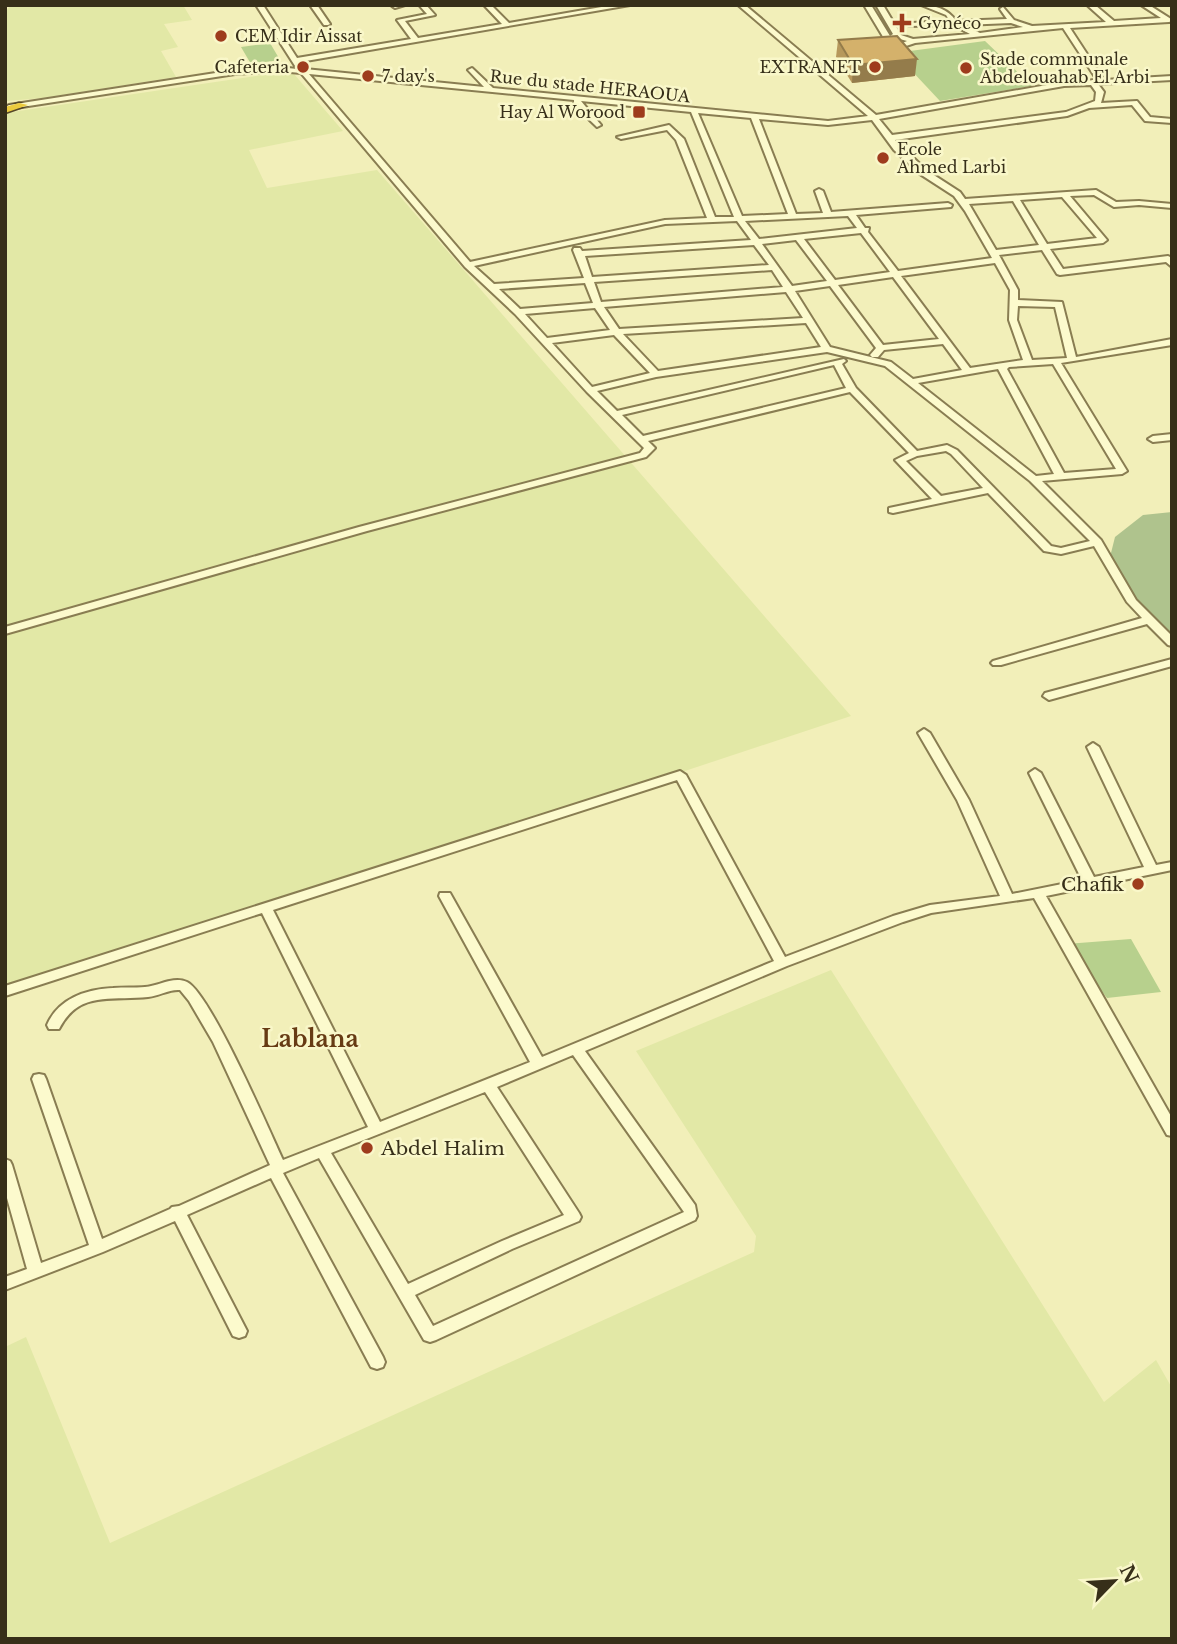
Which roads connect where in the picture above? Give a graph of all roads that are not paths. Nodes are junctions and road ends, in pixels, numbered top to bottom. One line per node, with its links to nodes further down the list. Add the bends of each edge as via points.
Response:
1 (259, 5): 28 (street)
2 (313, 5): 16 (street)
3 (422, 5): 26 (street, via 432,15 400,20)
4 (487, 5): 19 (street)
5 (627, 5): 12 (street)
6 (741, 5): 40 (street)
7 (867, 5): 25 (street)
8 (879, 5): 24 (street)
9 (924, 5): 17 (street, via 948,14)
10 (1090, 5): 18 (street)
11 (1144, 5): 15 (street)
12 (592, 8): 19 (street)
13 (1003, 9): 14 (street)
14 (1012, 21): 17 (street); 22 (street)
15 (1170, 21): 18 (street)
16 (326, 24)
17 (955, 24): 20 (street); 23 (street)
18 (1113, 24): 21 (street)
19 (507, 25): 26 (street)
20 (911, 25)
21 (1066, 27): 22 (street); 32 (street)
22 (1032, 28): 23 (street)
23 (979, 34): 27 (street)
24 (898, 36): 25 (street); 27 (street)
25 (888, 39): 27 (street, via 900,46)
26 (416, 40): 28 (street)
27 (912, 41)
28 (296, 60): 29 (street)
29 (302, 70): 33 (street, Rue du stade HERAOUA); 35 (street, Rue du stade HERAOUA, via 235,72); 64 (street)
30 (472, 70): 33 (street)
31 (1172, 78): 32 (street, Rue du stade HERAOUA)
32 (1097, 82): 37 (street, via 1098,102); 40 (street, Rue du stade HERAOUA)
33 (490, 89): 34 (street, Rue du stade HERAOUA)
34 (578, 99): 38 (street, Rue du stade HERAOUA); 42 (street)
35 (23, 104): 36 (highway)
36 (5, 107)
37 (1090, 107): 41 (street, via 1134,103 1148,119); 44 (street)
38 (694, 111): 39 (street, Rue du stade HERAOUA); 54 (street)
39 (755, 117): 40 (street, Rue du stade HERAOUA, via 828,123); 53 (street)
40 (874, 117): 44 (street)
41 (1172, 121)
42 (597, 125)
43 (621, 137): 55 (street, via 669,127 680,139)
44 (889, 138): 48 (street)
45 (819, 191): 52 (street)
46 (1064, 194): 47 (street); 50 (street, via 1096,192 1114,205); 60 (street, via 1102,240)
47 (1015, 198): 48 (street); 60 (street)
48 (963, 202): 62 (street)
49 (948, 205): 51 (street)
50 (1172, 206)
51 (850, 213): 52 (street); 56 (street)
52 (828, 215): 53 (street)
53 (793, 216): 54 (street)
54 (738, 218): 55 (street); 58 (street)
55 (712, 220): 59 (street, via 665,222)
56 (864, 230): 57 (street); 66 (street)
57 (799, 237): 58 (street); 68 (street)
58 (758, 242): 61 (street); 65 (street)
59 (572, 243): 61 (street); 64 (street)
60 (1043, 247): 62 (street); 63 (street, via 1060,272 1168,260)
61 (581, 254): 67 (street)
62 (996, 257): 66 (street); 71 (street, via 1014,289)
63 (1172, 264)
64 (468, 265): 69 (street)
65 (775, 267): 67 (street); 70 (street)
66 (896, 275): 68 (street); 77 (street)
67 (586, 280): 69 (street); 72 (street)
68 (833, 284): 70 (street); 79 (street)
69 (492, 287): 73 (street)
70 (790, 289): 72 (street); 74 (street)
71 (1014, 303): 83 (street, via 1059,304); 86 (street, via 1013,320)
72 (598, 306): 73 (street); 75 (street)
73 (518, 312): 76 (street)
74 (809, 320): 75 (street); 80 (street)
75 (614, 332): 76 (street); 89 (street)
76 (545, 341): 92 (street)
77 (945, 341): 79 (street); 88 (street)
78 (1172, 342): 83 (street)
79 (881, 348): 82 (street)
80 (827, 349): 81 (street); 89 (street)
81 (855, 356): 82 (street); 85 (street)
82 (871, 360): 90 (street, via 888,364)
83 (1072, 360): 84 (street)
84 (1056, 362): 86 (street); 98 (street, via 1122,471)
85 (836, 363): 91 (street); 93 (street)
86 (1029, 363): 87 (street)
87 (1007, 364): 90 (street); 98 (street, via 1002,368)
88 (967, 370)
89 (656, 374): 92 (street)
90 (911, 382): 99 (street)
91 (852, 389): 95 (street); 97 (street)
92 (590, 390): 93 (street)
93 (615, 414): 95 (street)
94 (1172, 437): 96 (street)
95 (642, 439): 105 (street, via 650,448 643,455)
96 (1153, 439)
97 (915, 454): 100 (street, via 950,449); 101 (street, via 900,460)
98 (1061, 477): 99 (street)
99 (1034, 479): 103 (street)
100 (990, 489): 101 (street); 103 (street, via 1048,549 1061,551)
101 (939, 500): 102 (street)
102 (893, 510)
103 (1097, 542): 104 (street, via 1132,602)
104 (1148, 620): 106 (street); 108 (street)
105 (5, 631)
106 (1172, 643)
107 (1172, 662): 109 (street)
108 (997, 663)
109 (1049, 696)
110 (924, 733): 118 (street, via 958,790)
111 (1093, 747): 114 (street)
112 (1035, 773): 115 (street)
113 (1172, 866): 114 (street)
114 (1152, 870): 115 (street)
115 (1090, 883): 116 (street)
116 (1038, 893): 118 (street); 128 (street)
117 (445, 896): 124 (street)
118 (1009, 899): 120 (street, via 930,909)
119 (266, 909): 120 (street, via 680,775); 121 (street); 127 (street)
120 (782, 963): 123 (street)
121 (5, 991)
122 (54, 1025): 131 (street, via 69,1006 94,994 183,986 193,995 219,1043)
123 (576, 1049): 124 (street); 136 (street, via 690,1213 430,1335)
124 (538, 1063): 126 (street)
125 (39, 1079): 133 (street)
126 (488, 1085): 127 (street); 136 (street, via 574,1217)
127 (377, 1130): 129 (street)
128 (1172, 1131)
129 (322, 1151): 131 (street); 136 (street)
130 (5, 1166): 134 (street)
131 (276, 1169): 132 (street); 138 (street)
132 (177, 1211): 133 (street); 137 (street)
133 (98, 1248): 134 (street)
134 (36, 1272): 135 (street)
135 (5, 1284)
136 (404, 1293)
137 (239, 1331)
138 (377, 1362)

